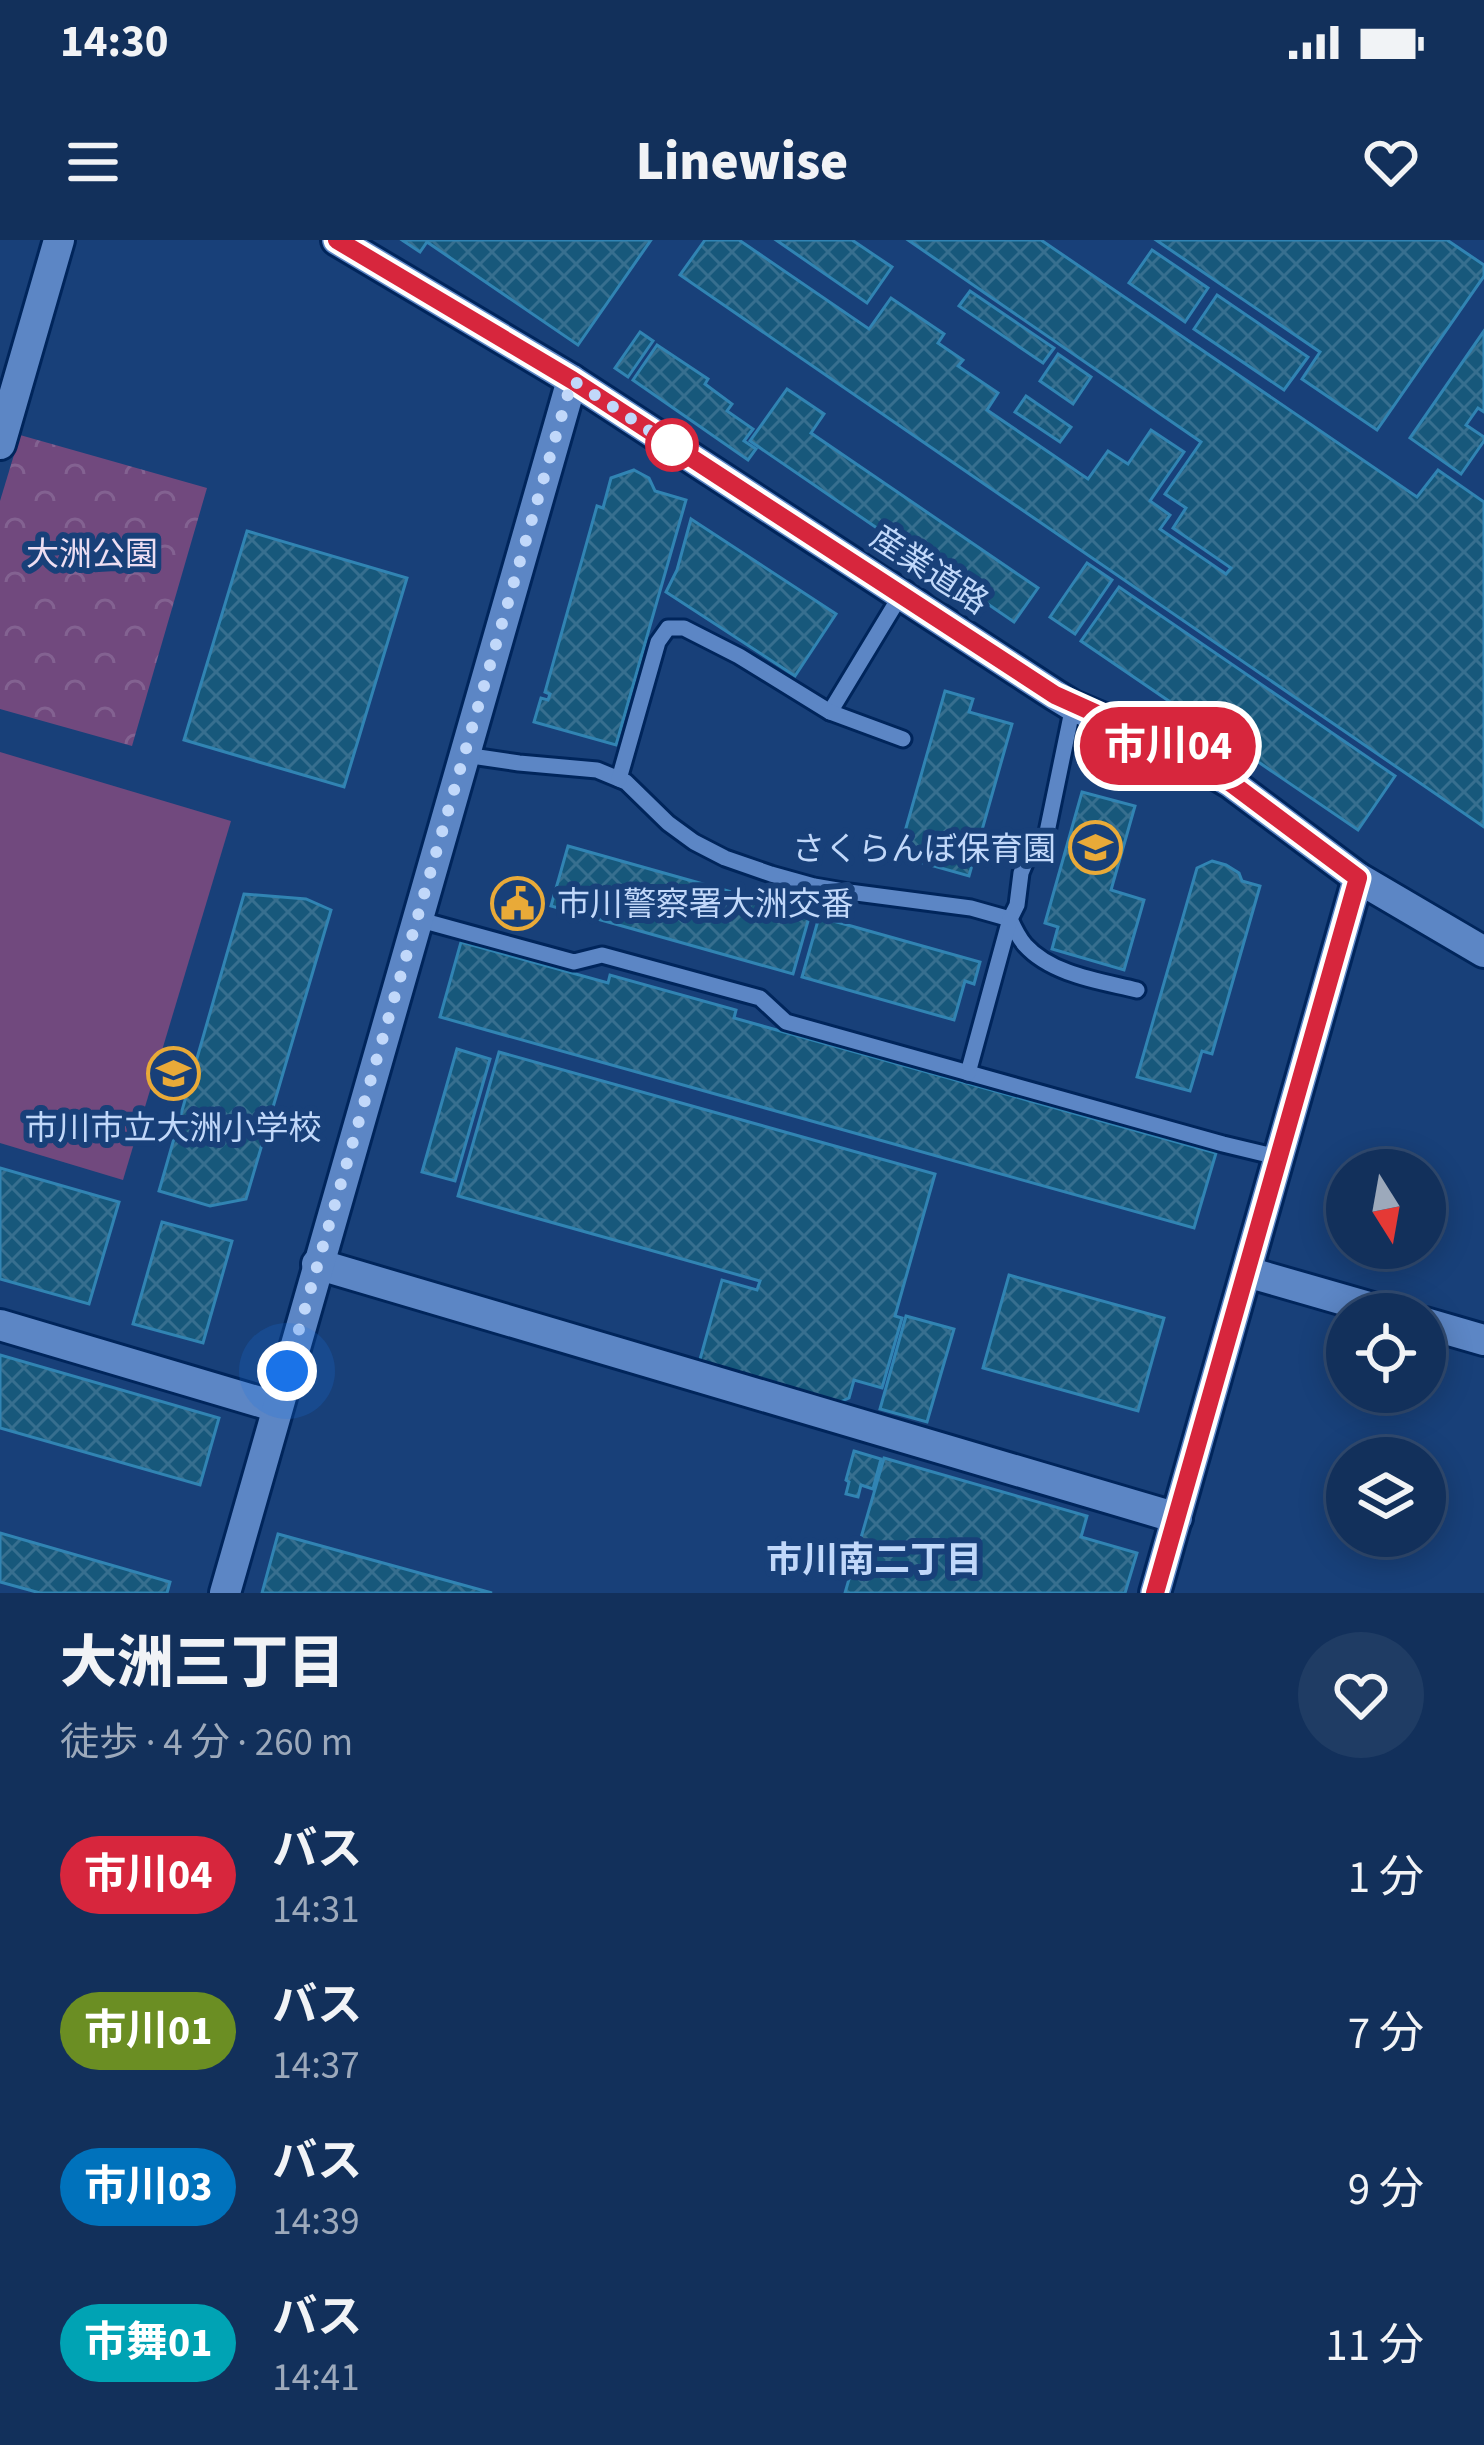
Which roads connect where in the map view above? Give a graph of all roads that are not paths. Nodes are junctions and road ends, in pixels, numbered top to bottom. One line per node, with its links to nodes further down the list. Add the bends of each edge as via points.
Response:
1 (59, 240): 4 (street)
2 (338, 240): 3 (street, 産業道路)
3 (572, 380): 5 (street, 産業道路); 9 (street)
4 (0, 444)
5 (902, 593): 6 (street, 産業道路); 7 (lane)
6 (1073, 706): 11 (street, 産業道路, via 1194,760); 12 (lane, via 1047,832 1028,856)
7 (830, 712): 8 (lane); 10 (lane, via 739,656 668,628)
8 (903, 739)
9 (465, 755): 10 (lane); 13 (street)
10 (619, 779): 12 (lane, via 681,833 725,858 814,886)
11 (1358, 878): 14 (street, 産業道路); 17 (street)
12 (1010, 919): 15 (lane, via 1038,956); 16 (lane)
13 (417, 920): 16 (lane, via 574,962 602,956 760,998 786,1022); 18 (street)
14 (1481, 945)
15 (1137, 990)
16 (968, 1073): 17 (lane)
17 (1281, 1158): 19 (street)
18 (317, 1264): 24 (street); 25 (street)
19 (1247, 1272): 20 (street); 25 (street)
20 (1326, 1295)
21 (0, 1325): 24 (street)
22 (1446, 1329): 23 (street)
23 (1484, 1340)
24 (277, 1406): 26 (street)
25 (1177, 1518): 27 (street)
26 (225, 1593)
27 (1155, 1593)

